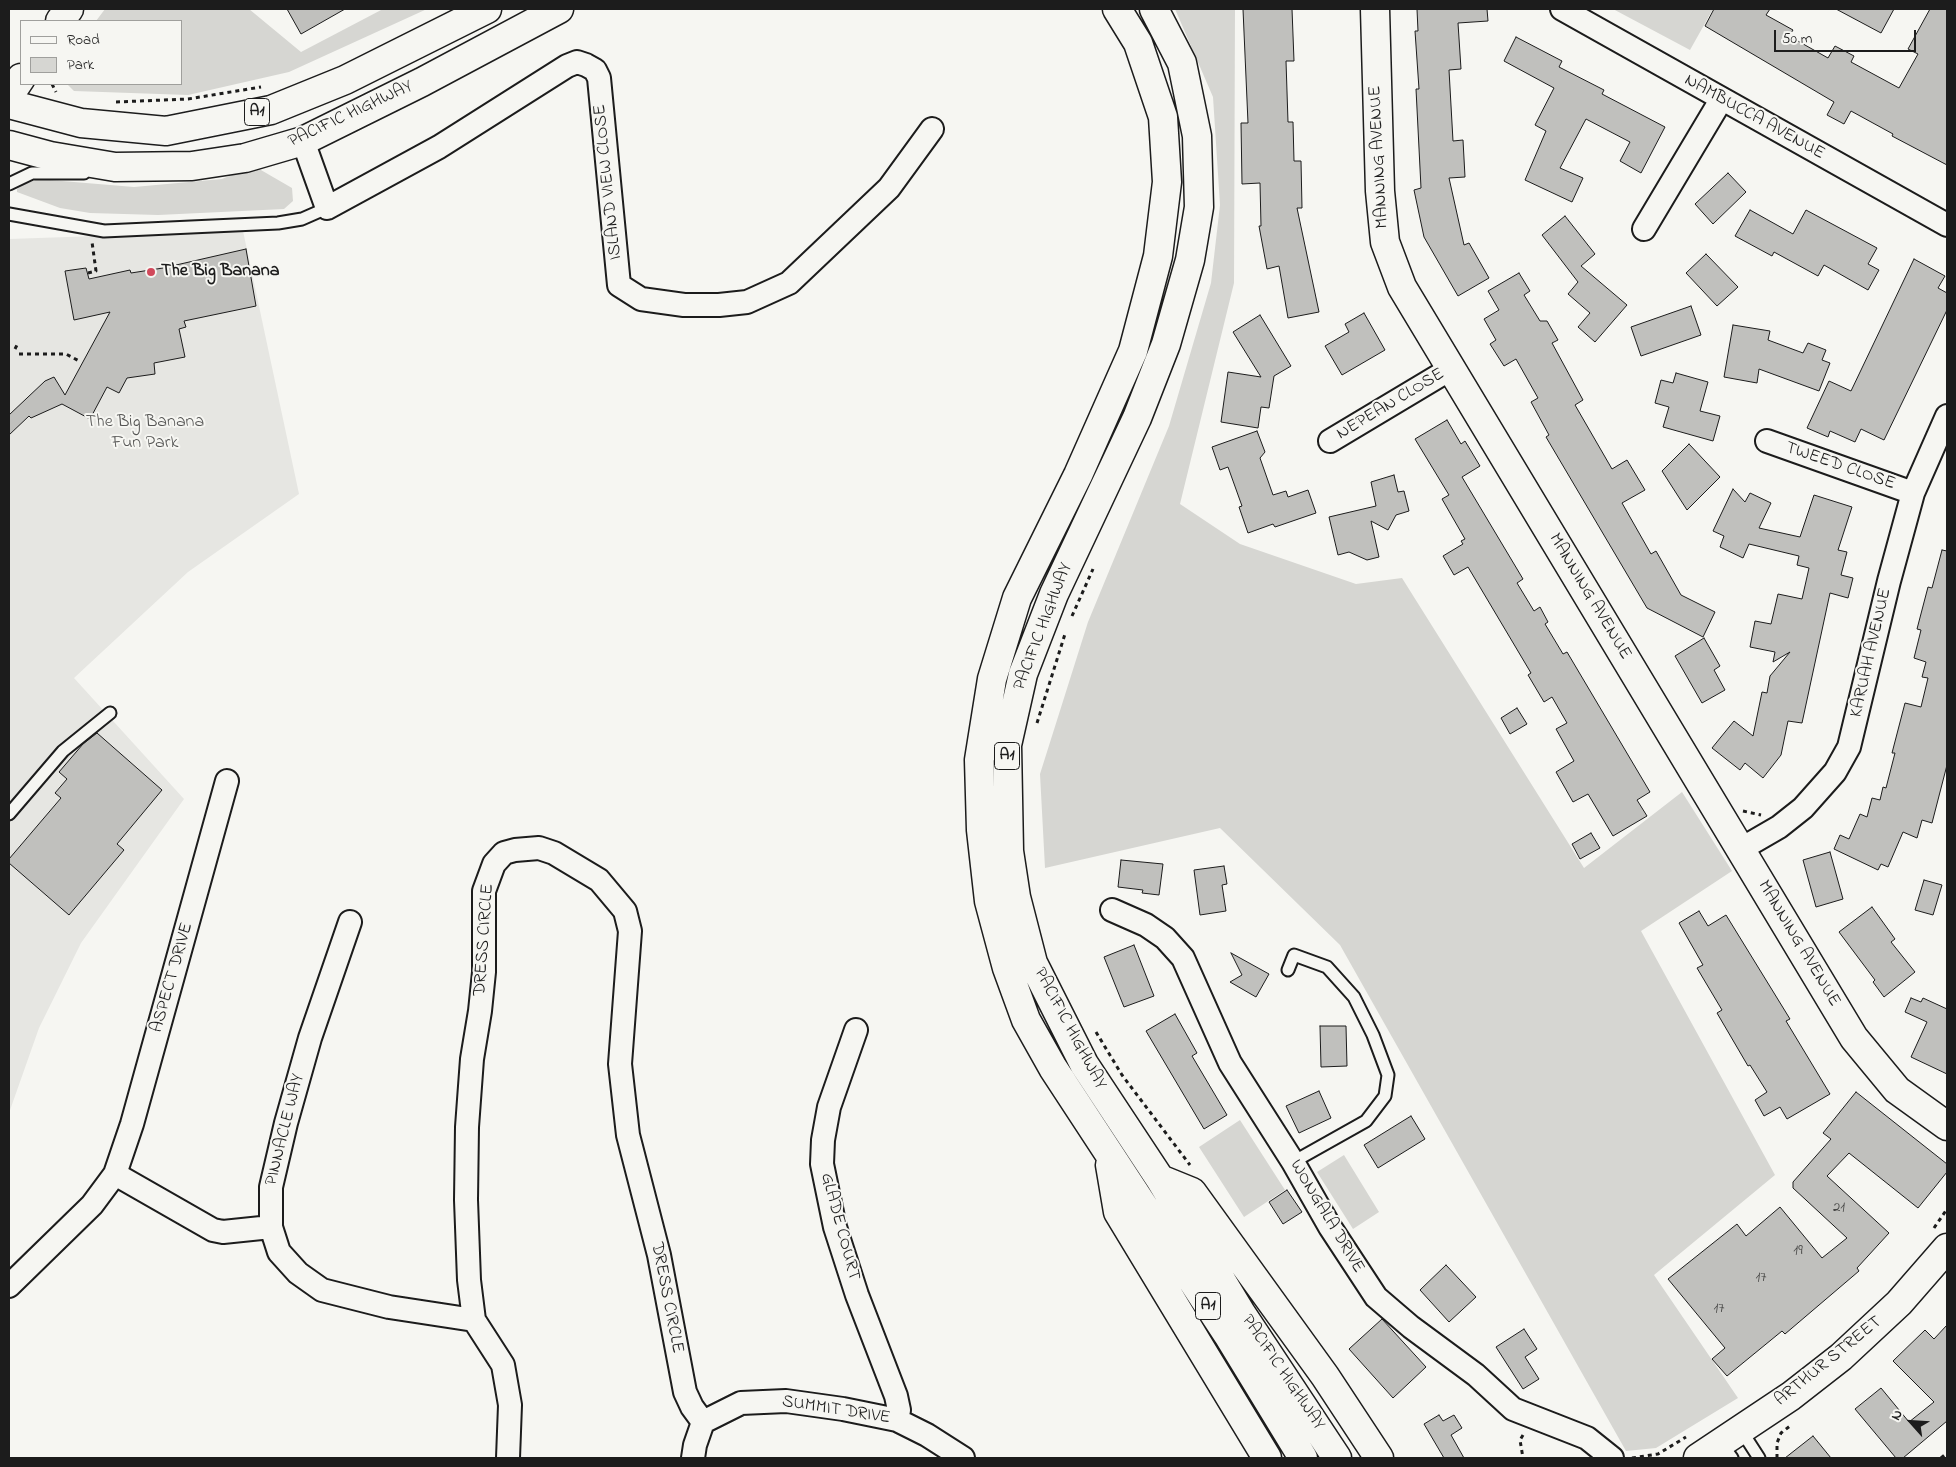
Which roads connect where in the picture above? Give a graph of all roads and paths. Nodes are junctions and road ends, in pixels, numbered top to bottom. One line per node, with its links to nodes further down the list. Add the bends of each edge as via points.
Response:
1 (68, 9): 8 (main road)
2 (487, 9): 9 (main road, PACIFIC HIGHWAY / A1)
3 (559, 9): 21 (main road, PACIFIC HIGHWAY / A1)
4 (1117, 9): 56 (main road, PACIFIC HIGHWAY / A1, via 1138,42 1163,117 1167,182 1158,256 1133,351 1078,475 1017,598 992,679 979,760 981,830 989,901 1007,968 1026,1020)
5 (1154, 9): 60 (main road, PACIFIC HIGHWAY / A1, via 1182,63 1197,136 1199,207 1190,260 1166,344 1137,418 1054,594 1023,674 1007,745 1006,803 1016,897 1033,963 1084,1064)
6 (1375, 9): 35 (main road, MANNING AVENUE, via 1380,191 1385,242 1402,287)
7 (1562, 9): 15 (street, NAMBUCCA AVENUE)
8 (61, 20)
9 (438, 33): 20 (main road, PACIFIC HIGHWAY / A1, via 345,80 271,110); 21 (main road, via 407,67 314,122)
10 (20, 80): 14 (main road)
11 (52, 85): 13 (path, via 54,91)
12 (269, 85): 16 (path, via 188,99)
13 (62, 93)
14 (9, 96)
15 (1721, 100): 27 (street, NAMBUCCA AVENUE); 28 (street)
16 (113, 102)
17 (9, 104): 20 (main road, PACIFIC HIGHWAY / A1, via 81,123)
18 (9, 121): 23 (main road, via 14,128 65,151)
19 (932, 129): 25 (street, ISLAND VIEW CLOSE, via 889,188 789,284 767,295 738,303 664,303 641,299 619,285 599,78 595,70 577,62 439,147)
20 (166, 131): 21 (main road, via 222,135 290,131)
21 (303, 141): 23 (main road, PACIFIC HIGHWAY / A1, via 245,158 192,166); 25 (street)
22 (9, 145): 23 (main road, PACIFIC HIGHWAY / A1, via 50,156)
23 (115, 166): 24 (lane, via 88,173 32,174)
24 (9, 184)
25 (327, 208): 26 (lane, via 302,219 278,223 104,231)
26 (9, 214)
27 (1947, 225)
28 (1644, 229)
29 (92, 244): 30 (path, via 96,271)
30 (88, 273)
31 (18, 343): 32 (path)
32 (15, 349)
33 (19, 354): 34 (path, via 66,354)
34 (81, 362)
35 (1452, 368): 37 (street, NEPEAN CLOSE); 49 (main road, MANNING AVENUE)
36 (1947, 416): 39 (street, KARUAH AVENUE)
37 (1330, 441)
38 (1766, 441): 39 (street, TWEED CLOSE)
39 (1913, 493): 49 (street, KARUAH AVENUE, via 1849,747 1835,772 1803,808 1779,828)
40 (1096, 564): 41 (path)
41 (1072, 618)
42 (1068, 626): 44 (path)
43 (110, 713): 47 (lane, via 63,751)
44 (1034, 733)
45 (226, 781): 59 (street, ASPECT DRIVE, via 132,1124)
46 (1738, 810): 48 (path, via 1760,814)
47 (9, 814)
48 (1763, 818)
49 (1741, 849): 55 (main road, MANNING AVENUE, via 1869,1057 1897,1090)
50 (1112, 910): 57 (street, WONGALA DRIVE, via 1146,925 1165,938 1183,958 1230,1063)
51 (350, 922): 62 (street, PINNACLE WAY, via 310,1038 286,1124 271,1188)
52 (1288, 970): 57 (lane, via 1294,955 1327,967 1354,998 1373,1034 1388,1076 1385,1096 1366,1121)
53 (1092, 1026): 58 (path, via 1122,1075)
54 (856, 1030): 66 (street, GLADE COURT, via 830,1107 822,1164 835,1227 896,1396)
55 (1947, 1126)
56 (1109, 1156): 74 (main road, via 1118,1212); 75 (main road, PACIFIC HIGHWAY / A1, via 1228,1335)
57 (1293, 1162): 78 (street, WONGALA DRIVE, via 1330,1227 1376,1296 1411,1327 1476,1375 1513,1409 1587,1438)
58 (1194, 1171)
59 (115, 1174): 62 (street, via 213,1230 223,1232); 64 (street, ASPECT DRIVE, via 92,1205)
60 (1160, 1179): 76 (main road, PACIFIC HIGHWAY / A1, via 1241,1313); 77 (main road, via 1192,1192 1325,1376)
61 (1947, 1209): 63 (path)
62 (271, 1227): 65 (street, PINNACLE WAY, via 279,1252 298,1273 322,1290 389,1307)
63 (1938, 1242): 68 (main road, ARTHUR STREET, via 1899,1303 1841,1357)
64 (9, 1286)
65 (474, 1320): 67 (street, DRESS CIRCLE, via 468,1253 467,1136 472,1059 484,972 484,891 494,864 504,852 540,848 599,880 625,911 630,931 620,1064 626,1126 659,1255 685,1392); 71 (street, DRESS CIRCLE, via 503,1365 510,1405)
66 (898, 1420): 67 (street, SUMMIT DRIVE, via 786,1401 741,1403); 73 (street, SUMMIT DRIVE)
67 (703, 1422): 72 (street)
68 (1731, 1444): 69 (main road, ARTHUR STREET); 80 (lane)
69 (1694, 1446): 79 (path)
70 (1947, 1453): 81 (path)
71 (508, 1458)
72 (693, 1458)
73 (963, 1458)
74 (1268, 1458)
75 (1304, 1458)
76 (1337, 1458)
77 (1379, 1458)
78 (1612, 1458)
79 (1632, 1458)
80 (1759, 1458)
81 (1941, 1458)

